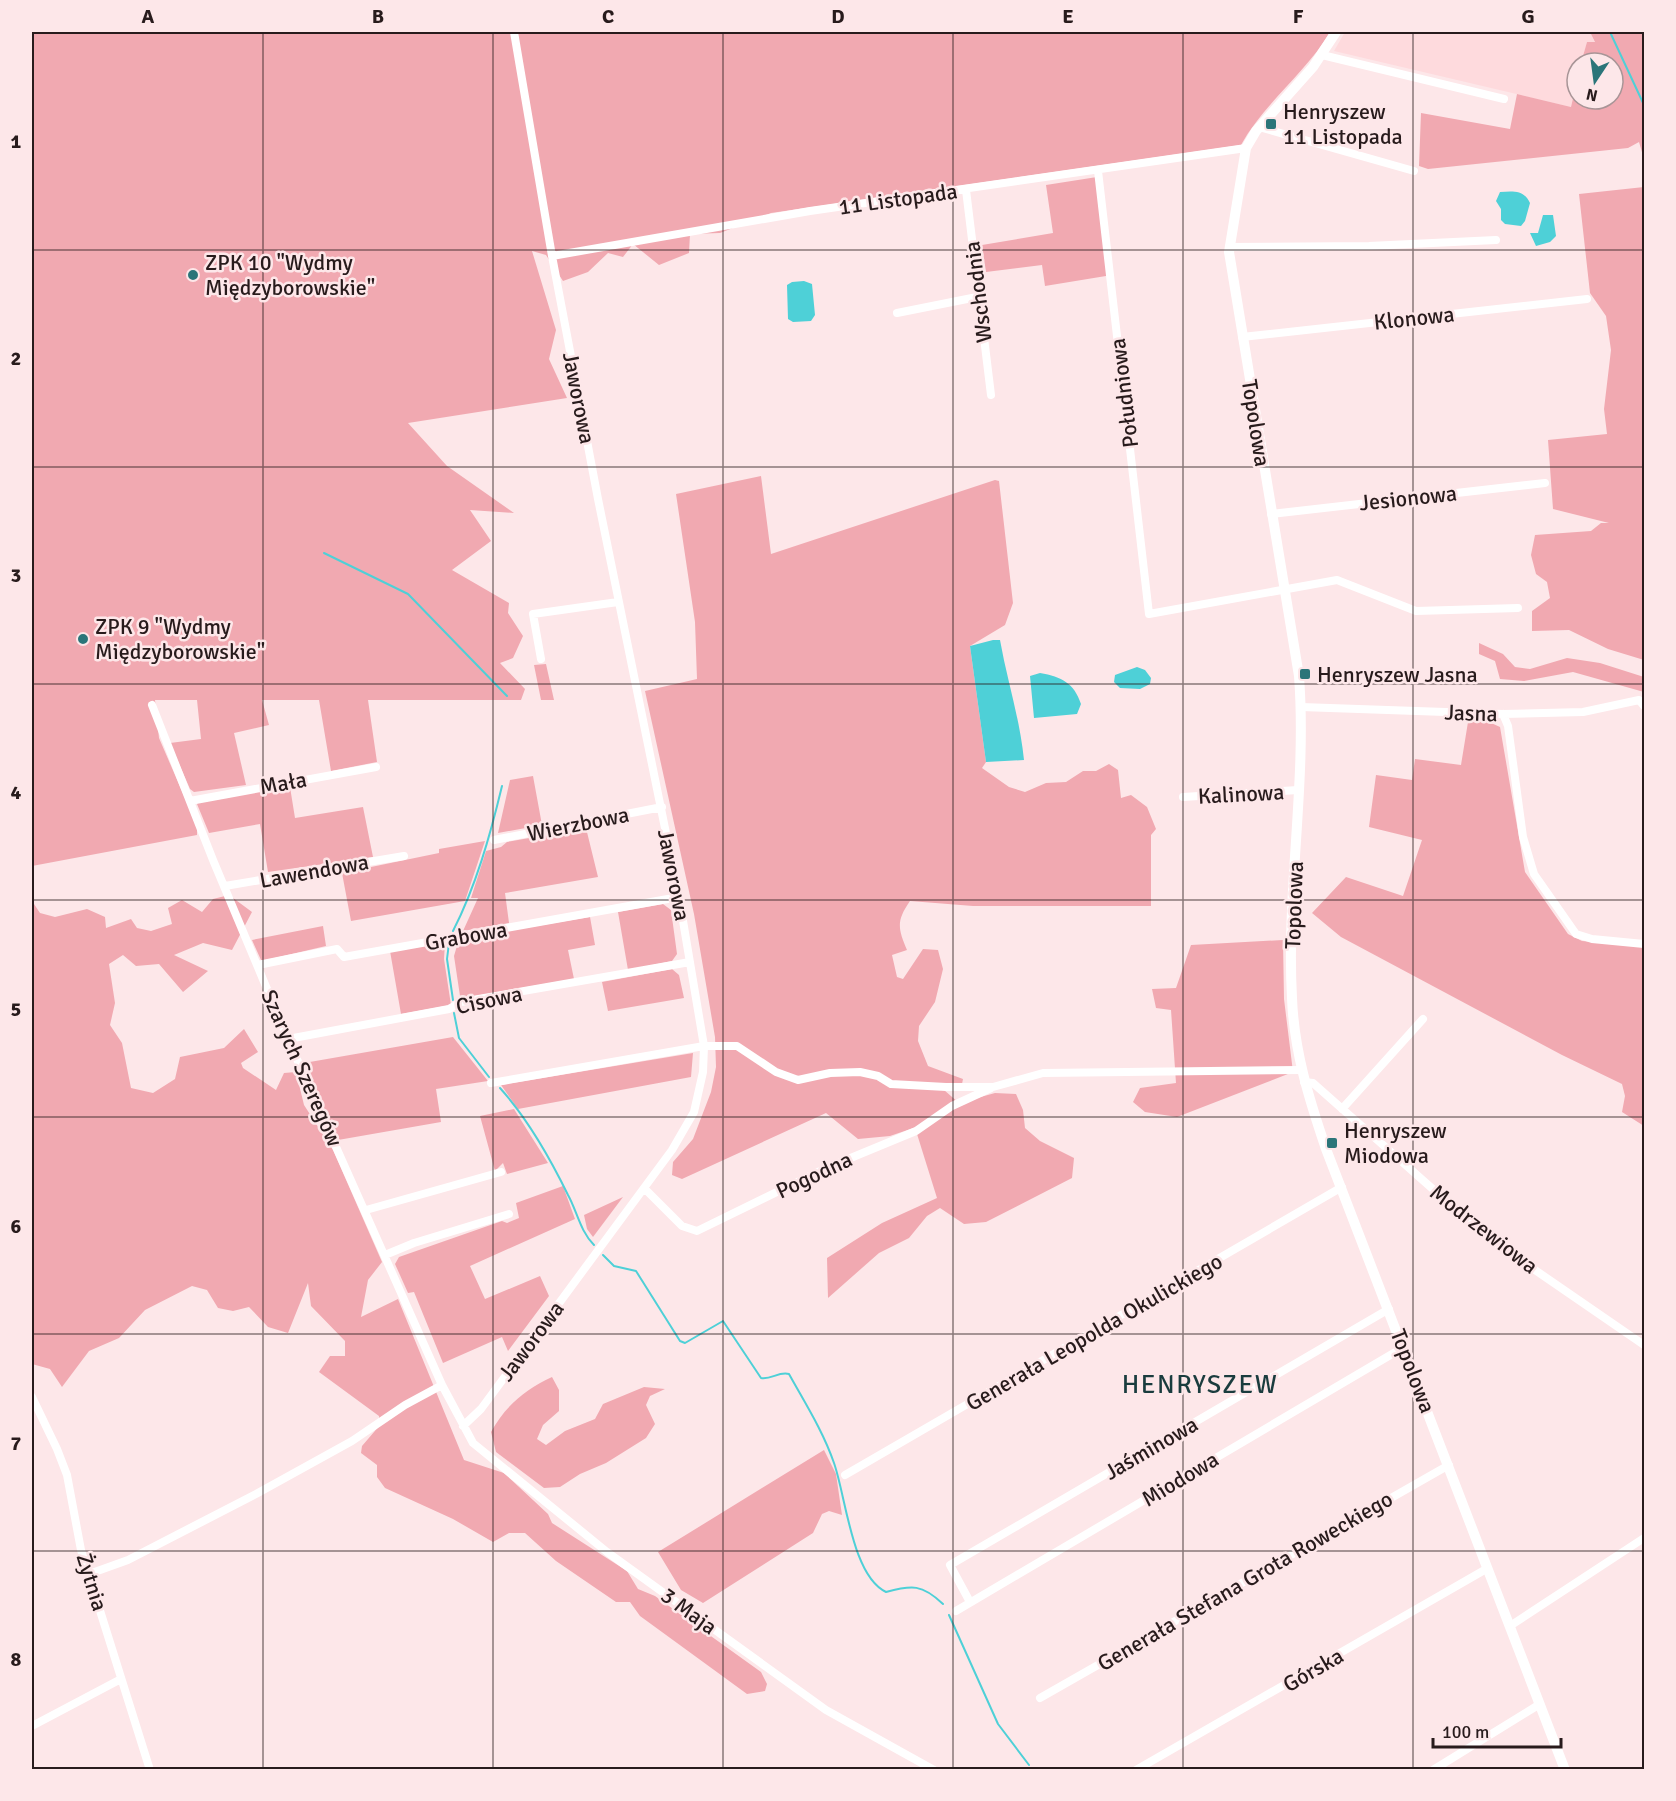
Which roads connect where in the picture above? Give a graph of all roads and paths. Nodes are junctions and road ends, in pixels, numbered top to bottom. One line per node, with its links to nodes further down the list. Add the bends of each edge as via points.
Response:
1 (514, 32): 12 (street, Jaworowa)
2 (1336, 32): 3 (street, Topolowa)
3 (1322, 56): 4 (street); 5 (street, Topolowa)
4 (1504, 99)
5 (1259, 127): 6 (street, Topolowa); 8 (street)
6 (1246, 148): 7 (street, 11 Listopada); 11 (street, Topolowa)
7 (1098, 171): 9 (street, 11 Listopada); 20 (street, Południowa, via 1149,614)
8 (1414, 171)
9 (966, 190): 12 (street, 11 Listopada, via 810,211); 13 (street, Wschodnia)
10 (1496, 240): 11 (street)
11 (1229, 247): 16 (street, Topolowa)
12 (552, 256): 21 (street, Jaworowa)
13 (977, 297): 15 (street); 17 (street, Wschodnia)
14 (1587, 299): 16 (street, Klonowa)
15 (897, 313)
16 (1242, 337): 19 (street, Topolowa)
17 (991, 395)
18 (1545, 483): 19 (street, Jesionowa)
19 (1271, 514): 20 (street, Topolowa)
20 (1284, 589): 22 (street, via 1337,580 1416,611); 26 (street, Topolowa)
21 (618, 602): 23 (street, via 533,614); 32 (street, Jaworowa)
22 (1518, 609)
23 (541, 659)
24 (1642, 703): 27 (street, Jasna, via 1583,712)
25 (152, 705): 31 (street, Szarych Szeregów)
26 (1301, 707): 27 (street, Jasna); 29 (street, Topolowa)
27 (1503, 714): 37 (street, via 1508,726 1523,837 1534,874 1576,934)
28 (376, 766): 31 (street, Mała)
29 (1298, 790): 30 (street, Kalinowa); 43 (street, Topolowa, via 1292,999)
30 (1183, 797)
31 (190, 801): 35 (street, Szarych Szeregów)
32 (662, 807): 33 (street, Wierzbowa); 36 (street, Jaworowa)
33 (494, 840)
34 (404, 856): 35 (street, Lawendowa)
35 (225, 886): 39 (street, Szarych Szeregów)
36 (680, 897): 38 (street, Jaworowa); 39 (street, Grabowa, via 344,957 337,949)
37 (1644, 944)
38 (690, 962): 41 (street, Cisowa, via 461,1002 449,1009); 42 (street, Jaworowa)
39 (258, 965): 41 (street, Szarych Szeregów)
40 (1423, 1019): 47 (street)
41 (288, 1039): 51 (street, Szarych Szeregów)
42 (704, 1046): 45 (street); 46 (street, via 737,1046 776,1072 798,1080 860,1072 891,1084); 50 (street, Jaworowa, via 694,1112)
43 (1301, 1070): 44 (street, Topolowa); 46 (street, via 1043,1073)
44 (1304, 1082): 47 (street, Modrzewiowa, via 1313,1083); 49 (street, Topolowa)
45 (491, 1083)
46 (993, 1087): 50 (street, Pogodna, via 952,1106 916,1131 824,1169 697,1231 682,1227)
47 (1342, 1109): 55 (street, Modrzewiowa, via 1487,1237)
48 (501, 1172): 51 (street)
49 (1342, 1187): 54 (street, Topolowa); 61 (street, Generała Leopolda Okulickiego)
50 (644, 1188): 59 (street, Jaworowa, via 481,1409)
51 (366, 1210): 53 (street, Szarych Szeregów)
52 (509, 1214): 53 (street, via 414,1243)
53 (385, 1256): 57 (street, Szarych Szeregów)
54 (1389, 1309): 56 (street, Topolowa); 65 (street, Jaśminowa, via 950,1565)
55 (1644, 1345)
56 (1404, 1347): 60 (street, Topolowa); 65 (street, Miodowa)
57 (442, 1385): 59 (street, Szarych Szeregów); 64 (street, via 256,1494 128,1560)
58 (32, 1396): 64 (street, Żytnia, via 67,1475)
59 (463, 1426): 73 (street, 3 Maja, via 479,1450 617,1559 826,1710)
60 (1449, 1465): 63 (street, Topolowa); 69 (street, Generała Stefana Grota Roweckiego)
61 (845, 1475)
62 (1644, 1539): 67 (street)
63 (1488, 1568): 67 (street, Topolowa); 74 (street, Górska)
64 (89, 1574): 68 (street, Żytnia)
65 (970, 1602): 66 (street, Miodowa)
66 (956, 1611)
67 (1510, 1626): 70 (street, Topolowa)
68 (121, 1679): 71 (street); 72 (street, Żytnia)
69 (1040, 1698)
70 (1540, 1704): 75 (street); 76 (street, Topolowa)
71 (32, 1726)
72 (150, 1770)
73 (934, 1770)
74 (1136, 1770)
75 (1433, 1770)
76 (1565, 1770)

